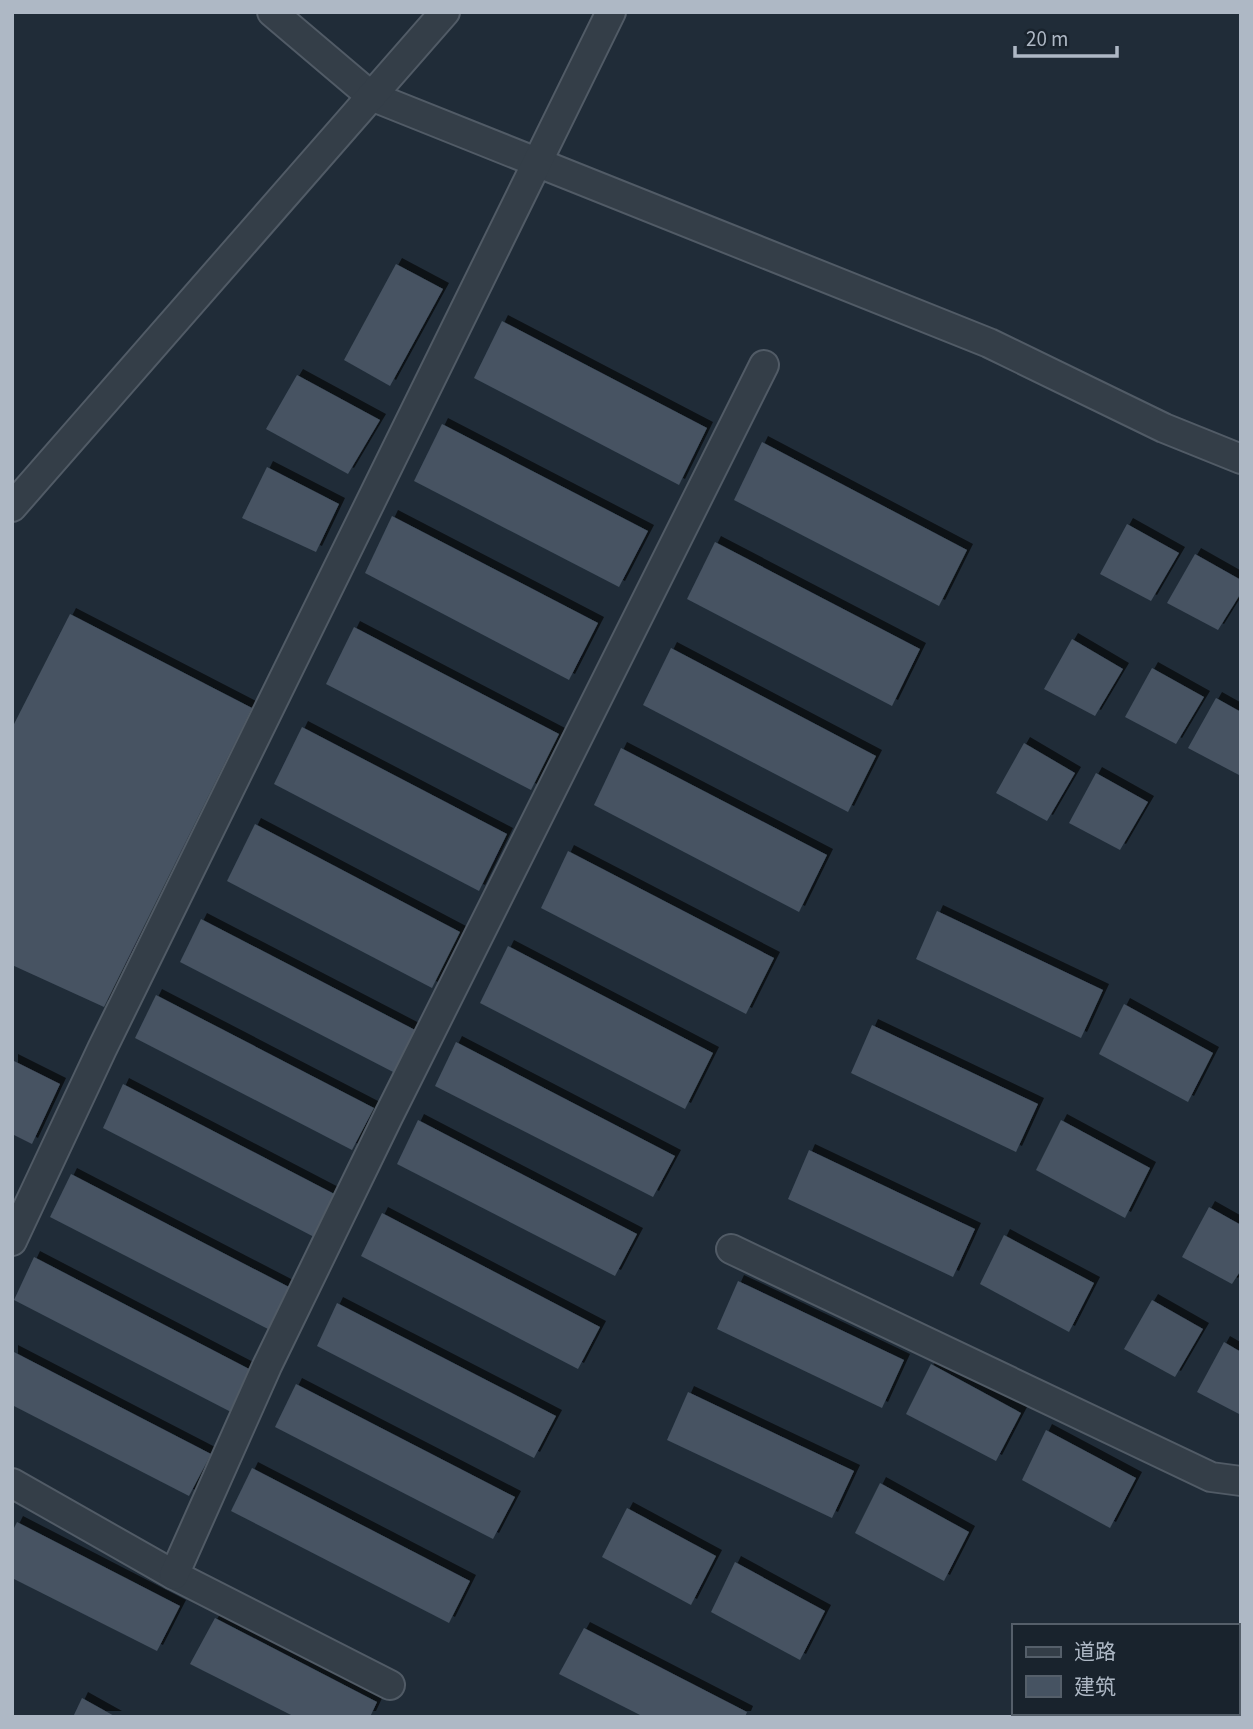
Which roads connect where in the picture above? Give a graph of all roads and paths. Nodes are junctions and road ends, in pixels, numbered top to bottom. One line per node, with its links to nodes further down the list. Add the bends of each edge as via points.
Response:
1 (272, 12): 4 (street)
2 (444, 12): 4 (street)
3 (611, 12): 5 (street)
4 (371, 96): 5 (street); 8 (street)
5 (537, 164): 7 (street, via 989,343 1164,428); 9 (street)
6 (764, 365): 13 (street, via 376,1142 267,1366)
7 (1241, 459)
8 (12, 507)
9 (12, 1241)
10 (731, 1249): 11 (street, via 1211,1477)
11 (1241, 1481)
12 (12, 1483): 13 (street)
13 (174, 1575): 14 (street)
14 (390, 1685)

